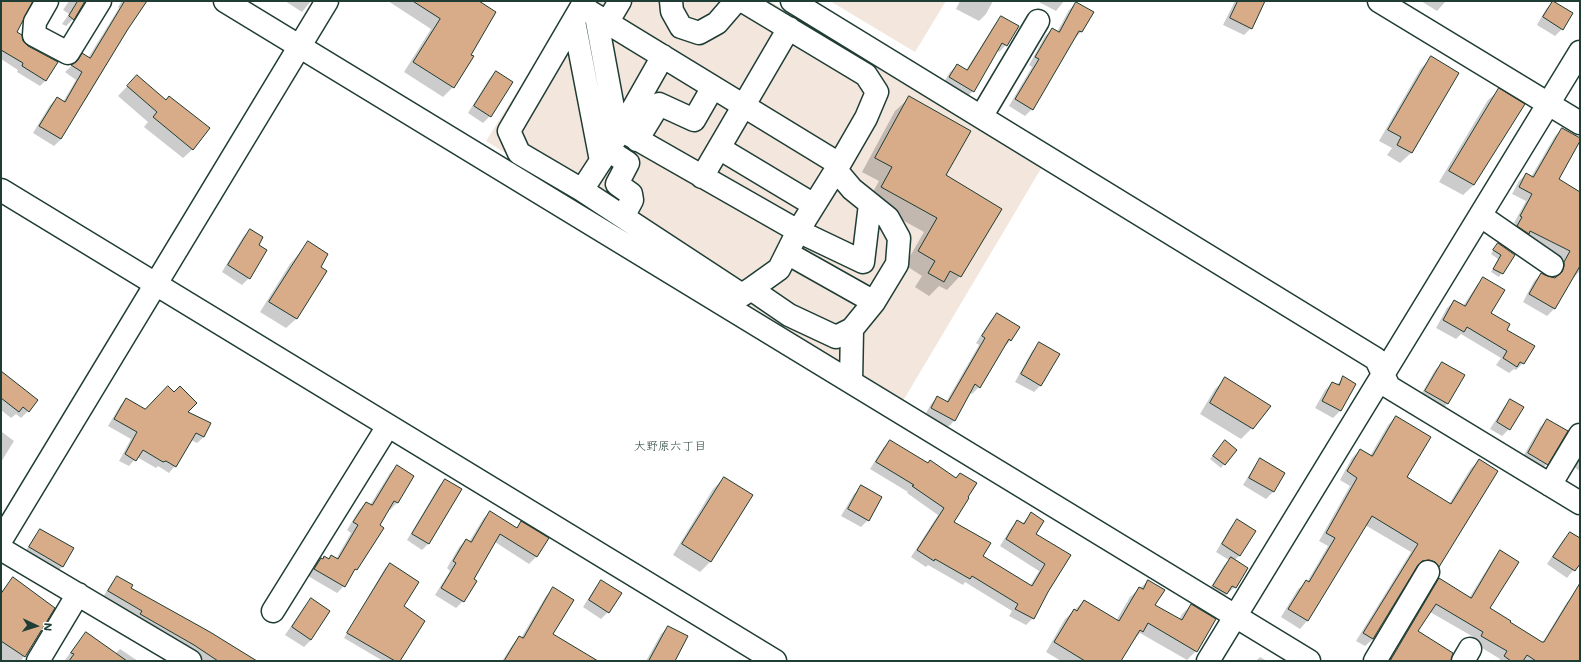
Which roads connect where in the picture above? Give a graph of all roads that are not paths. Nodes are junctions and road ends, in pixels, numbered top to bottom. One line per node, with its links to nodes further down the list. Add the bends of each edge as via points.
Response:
1 (48, 1): 2 (street, via 35,22 34,34 68,53)
2 (100, 1)
3 (225, 1): 14 (street)
4 (327, 1): 14 (street)
5 (620, 1): 11 (street)
6 (671, 1): 7 (street, via 672,11 681,27 699,33 716,23)
7 (736, 1)
8 (743, 1): 13 (street)
9 (792, 1): 20 (street)
10 (1379, 1): 18 (street)
11 (589, 14): 16 (street); 22 (street); 22 (street); 27 (street, via 509,131 519,153)
12 (1038, 21): 20 (street)
13 (788, 28): 19 (street); 24 (street, via 866,74 876,92 866,118)
14 (299, 46): 35 (street); 40 (street)
15 (1580, 52): 18 (street)
16 (663, 56): 17 (street); 22 (street)
17 (713, 87): 19 (street); 22 (street, via 694,120 658,104)
18 (1548, 104): 21 (street); 30 (street)
19 (744, 106): 23 (street); 24 (street)
20 (981, 117): 39 (street, via 1376,359)
21 (1580, 123)
22 (617, 143): 25 (street); 27 (street); 31 (street, via 628,163 616,184 631,194 632,200)
23 (719, 148): 25 (street); 29 (street)
24 (838, 167): 28 (street, via 852,189); 29 (street)
25 (702, 177): 32 (street)
26 (1, 190): 35 (street)
27 (582, 190): 31 (street)
28 (870, 204): 32 (street, via 863,262); 37 (street, via 888,218 899,238 897,264)
29 (814, 205): 32 (street)
30 (1481, 216): 34 (street); 39 (street)
31 (623, 217): 36 (street, via 742,295)
32 (798, 231): 33 (street)
33 (787, 253): 36 (street, via 779,269); 37 (street)
34 (1552, 265)
35 (155, 284): 41 (street); 45 (street)
36 (751, 289): 38 (street, via 789,315 836,336)
37 (874, 302): 38 (street)
38 (852, 330): 40 (street)
39 (1384, 376): 43 (street, via 1389,387); 50 (street)
40 (851, 382): 50 (street)
41 (388, 426): 49 (street); 53 (street)
42 (1580, 434): 43 (street)
43 (1550, 485): 44 (street)
44 (1580, 503)
45 (1, 540)
46 (1, 549): 48 (street)
47 (1428, 572): 56 (street)
48 (78, 594): 51 (street); 52 (street)
49 (273, 611)
50 (1235, 616): 54 (street); 55 (street)
51 (38, 661)
52 (190, 661)
53 (775, 661)
54 (1208, 661)
55 (1309, 661)
56 (1375, 661)

